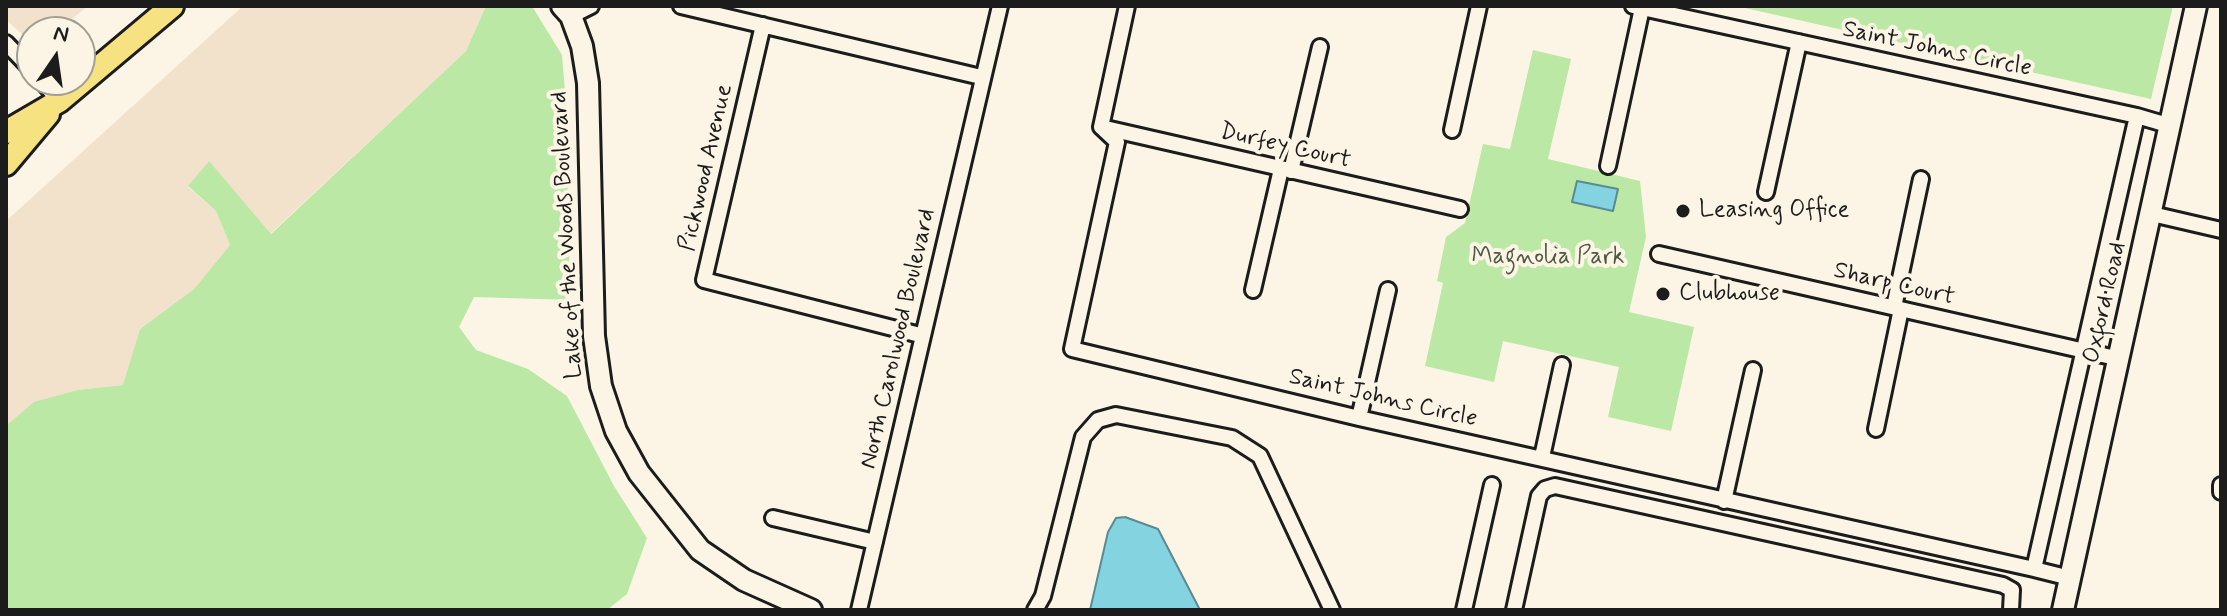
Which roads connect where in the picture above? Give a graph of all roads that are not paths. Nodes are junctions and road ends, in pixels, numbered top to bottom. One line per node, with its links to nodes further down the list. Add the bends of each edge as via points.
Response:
1 (172, 6): 15 (main road)
2 (591, 6): 9 (street)
3 (681, 6): 10 (street)
4 (1000, 6): 13 (street, North Carolwood Boulevard)
5 (1127, 6): 18 (street)
6 (1479, 6): 19 (street)
7 (2196, 6): 17 (street, Oxford Road)
8 (1638, 7): 11 (street, Saint Johns Circle); 22 (street)
9 (567, 11): 50 (street, Lake of the Woods Boulevard, via 582,46 588,83 594,336 601,386 616,431 639,473 700,550 744,580)
10 (763, 25): 13 (street); 33 (street, Pickwood Avenue, via 704,280)
11 (1799, 42): 16 (street, Saint Johns Circle); 25 (street)
12 (1320, 47): 23 (street)
13 (981, 77): 33 (street, North Carolwood Boulevard)
14 (55, 96): 15 (street)
15 (59, 101): 20 (main road); 21 (main road)
16 (2137, 116): 17 (street, Saint Johns Circle); 34 (street)
17 (2171, 126): 27 (street, Oxford Road)
18 (1101, 127): 23 (street, Durfey Court); 38 (street, Saint Johns Circle, via 1117,142 1072,349)
19 (1452, 130)
20 (6, 132)
21 (6, 164)
22 (1608, 166)
23 (1286, 170): 26 (street, Durfey Court); 30 (street)
24 (1921, 179): 32 (street)
25 (1766, 192)
26 (1460, 209)
27 (2152, 214): 28 (street); 35 (street, Oxford Road)
28 (2221, 230)
29 (1659, 254): 32 (street, Sharp Court)
30 (1253, 290)
31 (1388, 290): 38 (street)
32 (1897, 308): 34 (street, Sharp Court); 39 (street)
33 (920, 335): 46 (street, North Carolwood Boulevard)
34 (2082, 350): 35 (street, Sharp Court); 47 (street)
35 (2120, 359): 48 (street, Oxford Road)
36 (1562, 365): 40 (street)
37 (1753, 370): 44 (street)
38 (1359, 418): 40 (street, Saint Johns Circle)
39 (1876, 429)
40 (1542, 457): 44 (street, Saint Johns Circle)
41 (1492, 485): 53 (street)
42 (2221, 485): 43 (street)
43 (2221, 492)
44 (1724, 501): 47 (street, Saint Johns Circle)
45 (773, 518): 46 (street)
46 (875, 542): 51 (street, North Carolwood Boulevard)
47 (2034, 569): 48 (street, Saint Johns Circle)
48 (2070, 578): 56 (street, Oxford Road)
49 (1038, 606): 52 (street, via 1083,437 1098,420 1116,415 1232,438 1260,456)
50 (811, 610)
51 (859, 610)
52 (1332, 610)
53 (1464, 610)
54 (1514, 610): 55 (street, via 1539,496 1555,486 2003,585 2012,590)
55 (2011, 610)
56 (2063, 610)

